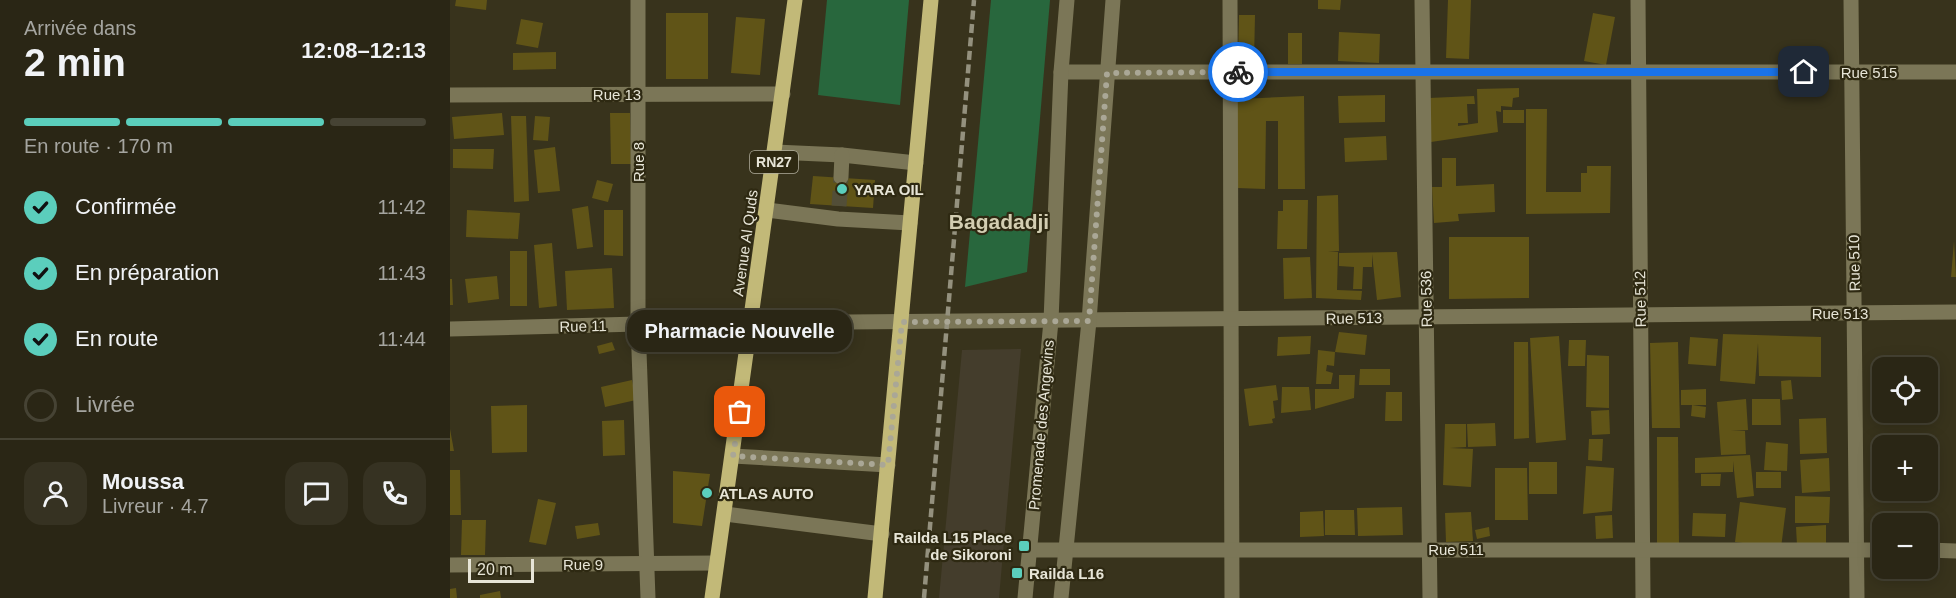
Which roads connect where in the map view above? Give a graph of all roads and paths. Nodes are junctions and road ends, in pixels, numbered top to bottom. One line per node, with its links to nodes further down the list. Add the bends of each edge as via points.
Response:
1 (638, 0): 18 (street, Rue 8)
2 (795, 0): 17 (main road, Avenue Al Quds / RN27)
3 (931, 0): 22 (main road)
4 (1067, 0): 10 (street, Promenade des Angevins)
5 (1113, 0): 16 (street)
6 (1230, 0): 11 (street)
7 (1422, 0): 12 (street, Rue 536)
8 (1638, 0): 13 (street, Rue 512)
9 (1851, 0): 14 (street, Rue 510)
10 (1061, 72): 16 (street, Rue 515); 31 (street, Promenade des Angevins)
11 (1231, 72): 12 (street, Rue 515); 16 (street, Rue 515); 30 (street)
12 (1423, 72): 13 (street, Rue 515); 29 (street, Rue 536)
13 (1638, 72): 14 (street, Rue 515); 28 (street, Rue 512)
14 (1852, 72): 15 (street, Rue 515); 27 (street, Rue 510)
15 (1956, 72)
16 (1107, 73): 32 (street)
17 (783, 93): 18 (street, Rue 13); 20 (main road, Avenue Al Quds / RN27)
18 (638, 94): 19 (street, Rue 13); 34 (street, Rue 8)
19 (450, 95)
20 (775, 152): 21 (street); 24 (main road, Avenue Al Quds / RN27)
21 (842, 155): 22 (street); 23 (street)
22 (916, 163): 25 (main road)
23 (841, 177)
24 (767, 210): 25 (street, via 838,212); 35 (main road, Avenue Al Quds / RN27)
25 (910, 223): 33 (main road)
26 (1956, 312): 27 (street, Rue 513)
27 (1854, 313): 28 (street, Rue 513); 46 (street, Rue 510)
28 (1641, 315): 29 (street, Rue 513); 45 (street, Rue 512)
29 (1426, 317): 30 (street, Rue 513); 43 (street, Rue 536)
30 (1232, 319): 32 (street, Rue 513); 42 (street)
31 (1051, 321): 32 (street, Rue 513); 33 (street, Rue 513); 44 (street, Promenade des Angevins)
32 (1089, 321): 41 (street)
33 (902, 322): 35 (street, Rue 513); 38 (main road)
34 (638, 324): 35 (street, Rue 11); 36 (street, Rue 11); 51 (street, Rue 8)
35 (752, 324): 37 (main road, Avenue Al Quds / RN27)
36 (450, 329)
37 (733, 456): 38 (street); 39 (main road, Avenue Al Quds / RN27)
38 (888, 465): 40 (main road)
39 (725, 514): 40 (street); 50 (main road, Avenue Al Quds / RN27)
40 (882, 534): 55 (main road)
41 (1066, 548): 42 (street, Rue 511); 44 (street, Rue 511); 57 (street)
42 (1232, 548): 43 (street, Rue 511); 58 (street)
43 (1429, 549): 45 (street, Rue 511); 59 (street, Rue 536)
44 (1029, 550): 56 (street, Promenade des Angevins)
45 (1643, 550): 46 (street, Rue 511); 60 (street, Rue 512)
46 (1857, 550): 47 (street, Rue 511); 61 (street, Rue 510)
47 (1872, 550)
48 (1938, 550): 49 (street)
49 (1956, 550)
50 (716, 563): 51 (street, Rue 9); 54 (main road, Avenue Al Quds / RN27)
51 (647, 564): 52 (street, Rue 9); 53 (street, Rue 8)
52 (450, 565)
53 (648, 598)
54 (712, 598)
55 (876, 598)
56 (1025, 598)
57 (1061, 598)
58 (1232, 598)
59 (1430, 598)
60 (1643, 598)
61 (1857, 598)

